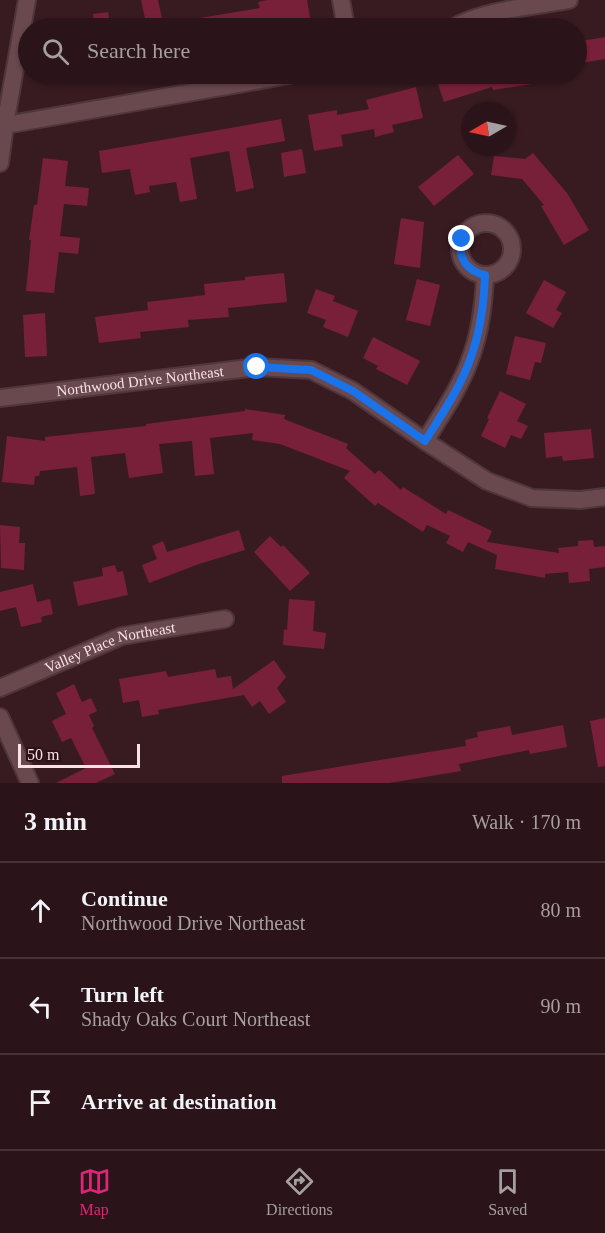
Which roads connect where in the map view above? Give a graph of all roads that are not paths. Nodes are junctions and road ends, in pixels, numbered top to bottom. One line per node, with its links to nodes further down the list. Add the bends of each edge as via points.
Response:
1 (27, 0): 4 (street)
2 (341, 0): 5 (street)
3 (569, 0): 6 (street)
4 (23, 18)
5 (344, 18)
6 (479, 18)
7 (18, 45): 9 (street)
8 (238, 84): 9 (street)
9 (2, 125): 10 (street)
10 (0, 164)
11 (485, 275): 13 (street, via 483,308 472,355)
12 (0, 398): 13 (street, Northwood Drive Northeast, via 257,367 311,370 353,391)
13 (425, 441): 14 (street, Northwood Drive Northeast, via 487,481 532,498)
14 (605, 497)
15 (225, 619): 16 (street, Valley Place Northeast, via 122,636)
16 (0, 688)
17 (2, 728): 18 (street)
18 (30, 783)

